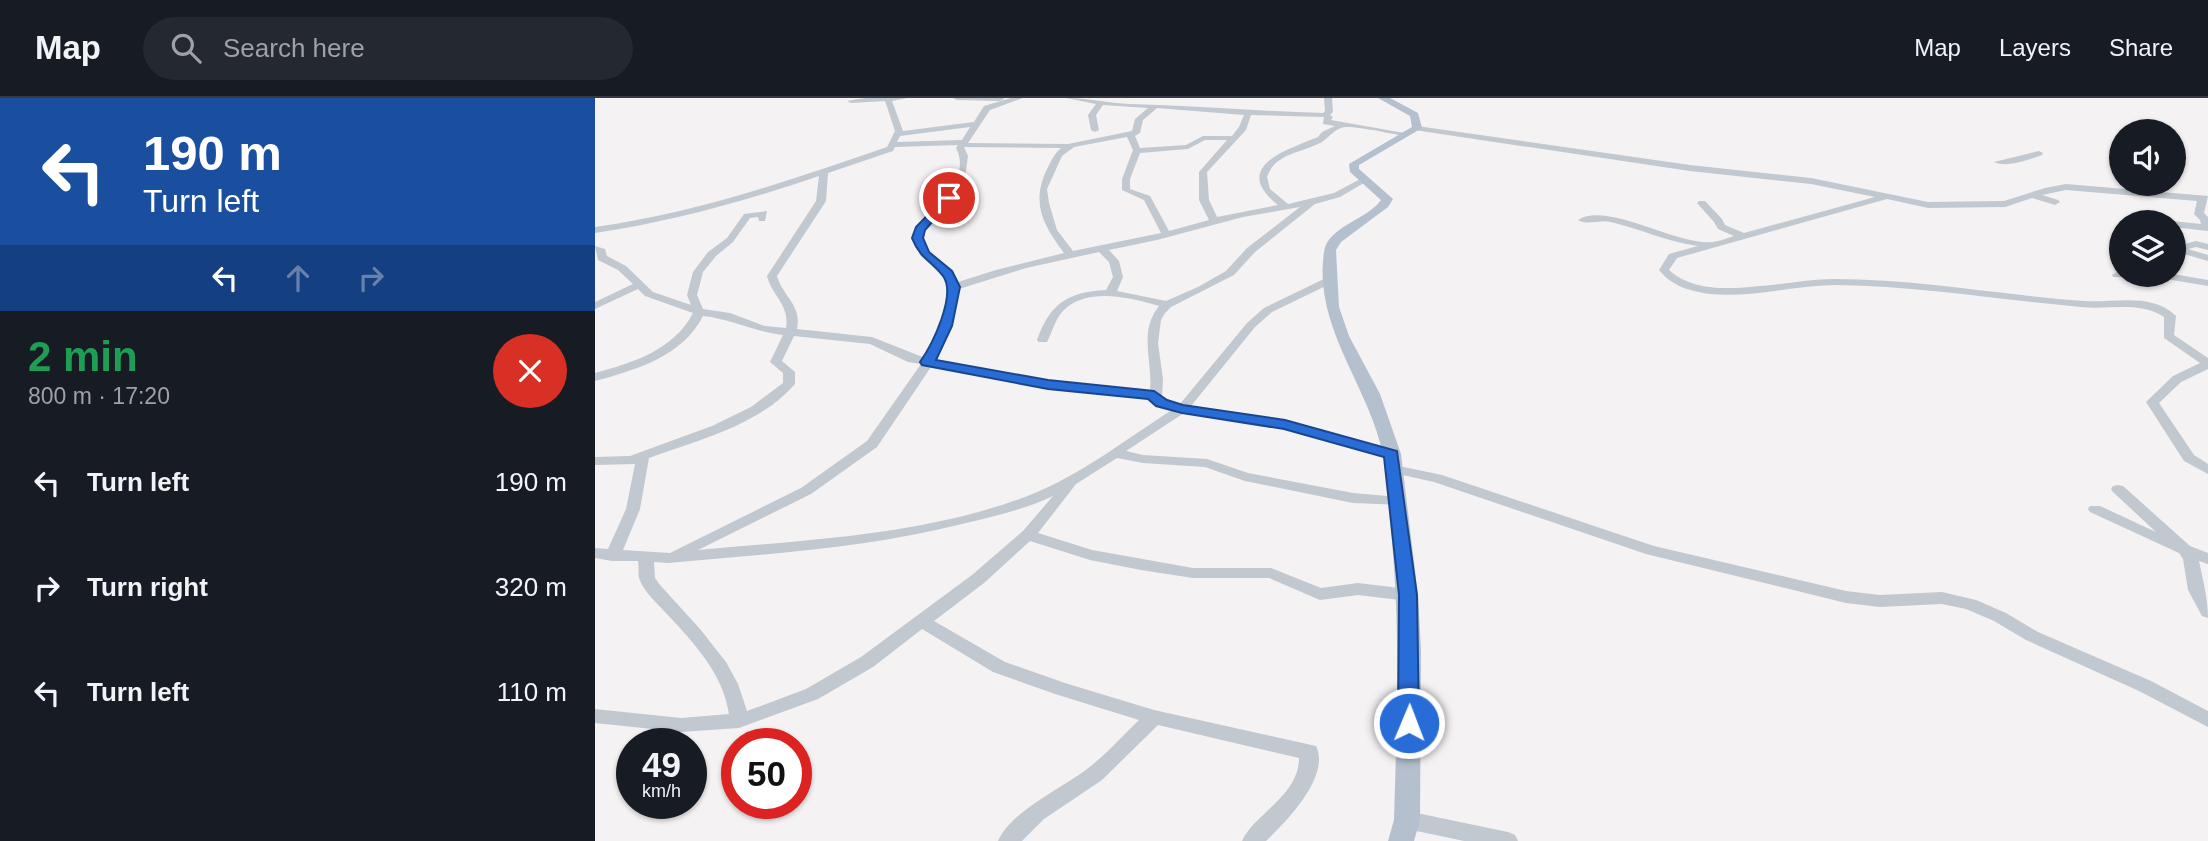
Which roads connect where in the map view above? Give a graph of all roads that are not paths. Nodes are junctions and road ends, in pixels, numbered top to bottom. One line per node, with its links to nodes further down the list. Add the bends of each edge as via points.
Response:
1 (902, 98): 7 (street)
2 (957, 98): 8 (street)
3 (1070, 98): 11 (street)
4 (1189, 98): 13 (street)
5 (1328, 98): 16 (street)
6 (1383, 98): 20 (main road, via 1415,116)
7 (888, 99): 10 (street); 21 (street)
8 (1013, 99): 17 (street, via 987,108)
9 (1274, 100): 15 (street)
10 (851, 101)
11 (1100, 103): 12 (street); 19 (street, via 1092,115)
12 (1156, 106): 13 (street); 22 (street, via 1141,116 1137,132)
13 (1179, 107): 14 (street)
14 (1248, 113): 15 (street); 23 (street)
15 (1269, 113): 16 (street)
16 (1325, 115): 18 (street, via 1329,117 1326,122)
17 (977, 124): 21 (street); 24 (street)
18 (1342, 125): 20 (street); 41 (street, via 1265,169 1265,187)
19 (1095, 130)
20 (1412, 131): 29 (street); 33 (main road, via 1354,164)
21 (898, 134): 25 (street)
22 (1130, 134): 26 (street); 27 (street)
23 (1234, 138): 27 (street, via 1203,138 1188,147); 46 (street, via 1203,172 1204,200)
24 (963, 143): 25 (street); 26 (street); 64 (street, via 961,177 949,198 920,229 918,238 924,253 948,274)
25 (894, 145): 31 (street)
26 (1068, 146): 58 (street, via 1058,155 1043,194 1052,230)
27 (1137, 151): 50 (street, via 1126,190 1145,195)
28 (2039, 153): 30 (street)
29 (1640, 160): 32 (street); 32 (street, via 1665,172)
30 (1998, 162)
31 (824, 173): 49 (street, via 658,219); 69 (street, via 821,201 772,276 794,317)
32 (1689, 173): 34 (street); 36 (street, via 1811,181)
33 (1365, 180): 40 (street, via 1339,195); 61 (main road, via 1387,198 1336,240 1331,250)
34 (1733, 183)
35 (2032, 195): 37 (street, via 2066,187); 39 (street); 42 (street)
36 (1885, 197): 42 (street, via 1928,205); 51 (street)
37 (2202, 200): 48 (street, via 2199,214)
38 (1702, 202): 51 (street, via 1721,227)
39 (2055, 202)
40 (1311, 203): 41 (street); 66 (street, via 1251,250 1230,273)
41 (1285, 206): 46 (street)
42 (1984, 206): 43 (street)
43 (1999, 212)
44 (762, 219): 68 (street, via 764,213 747,216 698,272 692,295)
45 (1583, 220): 52 (street, via 1608,218 1676,240)
46 (1214, 221): 50 (street)
47 (2186, 225): 48 (street)
48 (2207, 228)
49 (595, 230)
50 (1167, 234): 54 (street)
51 (1743, 236): 52 (street)
52 (1711, 245): 72 (street, via 1673,256 1664,270 1669,278 1681,285 1717,290 1828,282 1988,291 2094,305 2132,302 2164,311 2170,316 2168,336)
53 (2208, 247): 56 (street, via 2196,244)
54 (1101, 248): 58 (street); 65 (street, via 1114,261 1118,277 1111,291)
55 (595, 249): 63 (street)
56 (2186, 249)
57 (2186, 252): 59 (street)
58 (1071, 255): 64 (street, via 1010,267)
59 (2208, 258)
60 (2186, 278): 62 (street)
61 (1332, 279): 75 (street, via 1268,310); 79 (main road, via 1332,307 1372,394)
62 (2208, 283)
63 (639, 285): 67 (street); 68 (street, via 649,295)
64 (954, 287): 71 (street, via 946,326)
65 (1114, 294): 66 (street); 70 (street, via 1083,295 1065,303 1047,323)
66 (1167, 305): 74 (street, via 1153,329)
67 (595, 306)
68 (699, 312): 69 (street); 73 (street, via 681,340)
69 (791, 332): 71 (street, via 872,341); 77 (street, via 777,356 776,362 791,378 780,392 741,416)
70 (1043, 340)
71 (926, 362): 74 (street, via 1048,384); 90 (street, via 872,444 853,460 806,491)
72 (2208, 364): 80 (street, via 2178,379 2152,401 2189,458)
73 (595, 377)
74 (1154, 395): 75 (street, via 1161,403)
75 (1182, 409): 76 (street); 79 (street, via 1285,425)
76 (1114, 453): 81 (street); 83 (street, via 1207,463 1244,477)
77 (636, 458): 78 (street); 88 (street, via 643,460 643,465 633,509)
78 (595, 461)
79 (1393, 462): 83 (main road); 97 (street, via 1651,550 1846,597 1880,601 1942,598 1969,604)
80 (2208, 470)
81 (1075, 479): 85 (street); 90 (street, via 1036,498 940,525 846,541)
82 (2118, 489): 86 (street)
83 (1399, 502): 92 (main road)
84 (2095, 509): 86 (street)
85 (1028, 535): 92 (street, via 1141,565 1193,573 1262,572 1319,594 1358,589); 94 (street)
86 (2187, 552): 91 (street); 93 (street, via 2196,590)
87 (595, 553): 88 (street)
88 (613, 556): 89 (street)
89 (646, 557): 90 (street); 98 (street, via 647,578 654,589 727,679 738,703)
90 (668, 558)
91 (2208, 559)
92 (1408, 595): 99 (main road)
93 (2208, 612)
94 (923, 622): 96 (street, via 999,667); 98 (street, via 812,694)
95 (595, 716): 98 (street, via 681,725)
96 (1154, 716): 100 (street, via 1095,774 1037,813); 101 (street, via 1309,752 1310,759 1281,814)
97 (2208, 720)
98 (739, 721)
99 (1407, 820): 102 (main road); 103 (street)
100 (1008, 841)
101 (1252, 841)
102 (1401, 841)
103 (1508, 841)

